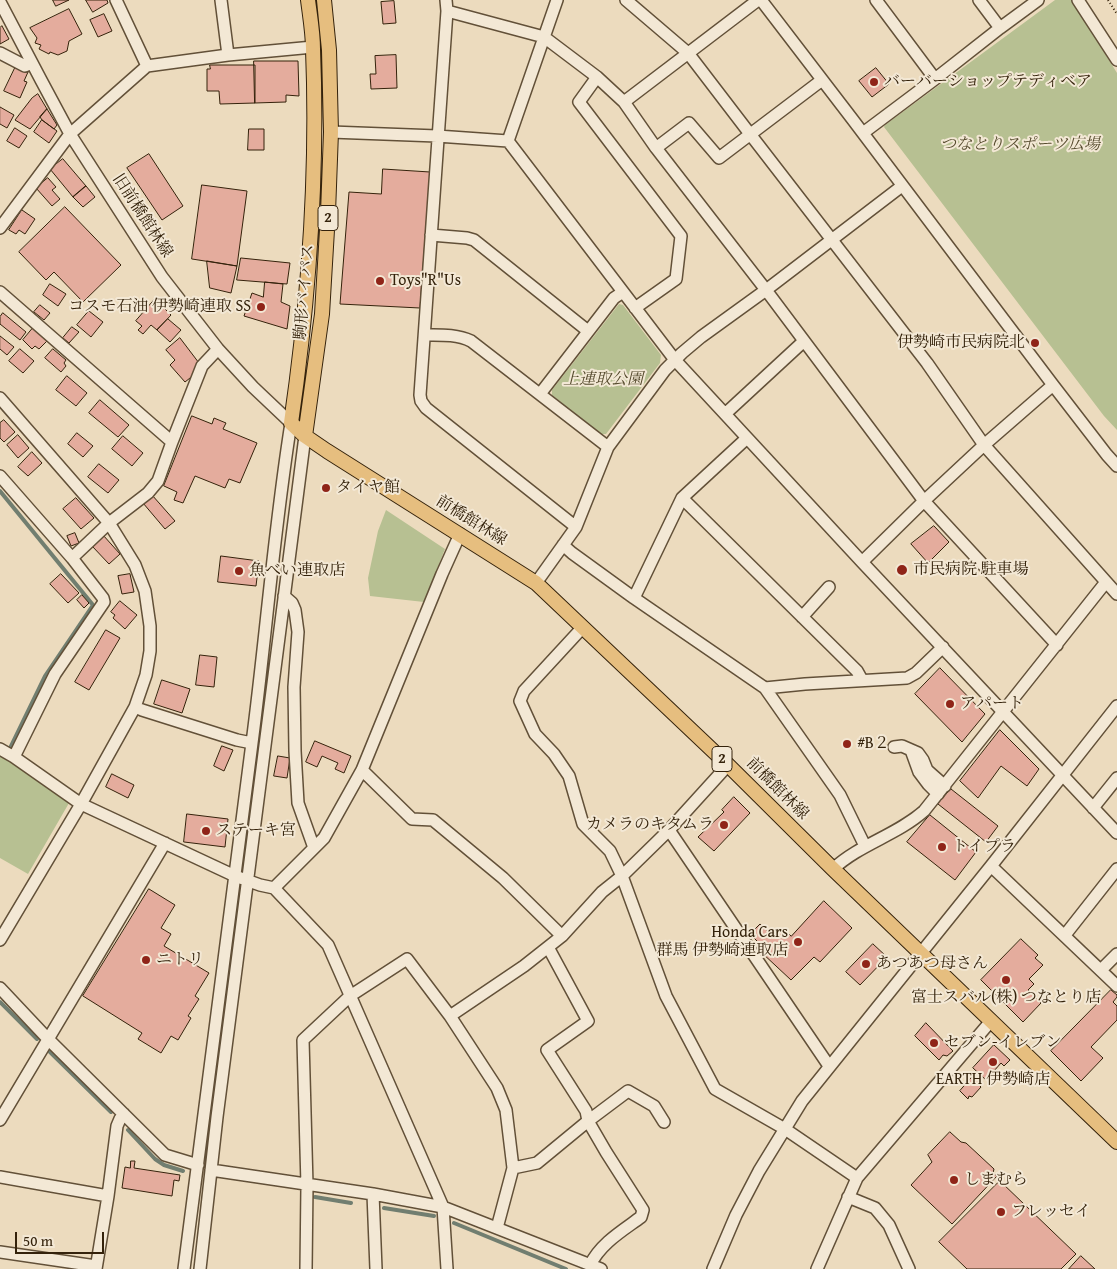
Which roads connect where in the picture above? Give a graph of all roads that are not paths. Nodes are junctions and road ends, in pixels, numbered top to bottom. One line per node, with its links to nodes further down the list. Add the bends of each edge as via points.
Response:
1 (116, 0): 22 (street)
2 (221, 0): 19 (street)
3 (308, 0): 16 (main road, 駒形バイパス / 2)
4 (324, 0): 27 (main road, 駒形バイパス / 2)
5 (557, 0): 15 (street)
6 (626, 0): 18 (street)
7 (760, 0): 18 (street); 25 (street)
8 (876, 0): 24 (street)
9 (979, 0): 14 (street)
10 (1038, 0): 14 (street)
11 (1078, 0): 20 (street)
12 (0, 2): 21 (street, 旧前橋館林線)
13 (447, 5): 15 (street); 31 (street)
14 (1000, 28): 24 (street)
15 (544, 37): 23 (street); 32 (street)
16 (314, 47): 19 (street); 51 (main road, 駒形バイパス / 2, via 310,244)
17 (0, 53): 21 (street, via 25,66)
18 (688, 53): 26 (street); 30 (street)
19 (228, 55): 22 (street)
20 (1117, 60)
21 (32, 63): 29 (street, 旧前橋館林線)
22 (147, 66): 29 (street)
23 (597, 77): 26 (street); 41 (street, via 579,102 681,236 676,279)
24 (935, 78): 28 (street)
25 (822, 80): 28 (street); 30 (street)
26 (624, 102): 33 (street)
27 (331, 132): 31 (street); 52 (main road, 駒形バイパス / 2, via 324,289)
28 (863, 133): 34 (street)
29 (70, 134): 35 (street); 45 (street, 旧前橋館林線, via 162,277)
30 (750, 134): 33 (street, via 720,158 689,122); 37 (street)
31 (437, 136): 32 (street); 36 (street)
32 (508, 142): 40 (street)
33 (656, 148): 38 (street)
34 (902, 186): 37 (street); 47 (street)
35 (0, 228)
36 (431, 235): 42 (street, via 474,240); 43 (street)
37 (831, 240): 38 (street); 55 (street, via 927,363)
38 (766, 290): 44 (street); 46 (street)
39 (0, 292): 54 (street)
40 (622, 292): 41 (street); 42 (street)
41 (635, 308): 46 (street)
42 (588, 331): 48 (street)
43 (425, 335): 48 (street, via 464,337); 62 (street, via 420,395 426,408)
44 (804, 341): 50 (street); 60 (street)
45 (218, 348): 51 (street, 旧前橋館林線); 54 (street, via 202,366)
46 (675, 360): 50 (street); 56 (street)
47 (1053, 385): 55 (street); 57 (street)
48 (540, 394): 56 (street)
49 (0, 398): 61 (street)
50 (725, 414): 53 (street)
51 (290, 422): 52 (main road, 前橋館林線 / 2); 82 (street)
52 (306, 436): 63 (main road, 前橋館林線 / 2); 71 (street)
53 (747, 438): 59 (street); 66 (street)
54 (172, 442): 61 (street, via 158,481 148,493)
55 (984, 445): 60 (street); 67 (street)
56 (608, 446): 62 (street)
57 (1117, 466)
58 (0, 476): 65 (street)
59 (682, 498): 72 (street); 73 (street)
60 (924, 501): 66 (street); 75 (street)
61 (109, 523): 65 (street); 80 (street, via 135,565 148,607 150,651)
62 (576, 527): 64 (street)
63 (460, 534): 68 (main road, 前橋館林線 / 2); 87 (street)
64 (563, 545): 68 (street); 72 (street)
65 (72, 558): 85 (street, via 104,602 56,674)
66 (862, 562): 76 (street)
67 (1106, 582): 70 (street); 75 (street)
68 (536, 583): 74 (main road, 前橋館林線 / 2)
69 (829, 587): 73 (street)
70 (1117, 594)
71 (284, 596): 97 (street, via 295,610 298,632 294,696 298,804); 103 (street)
72 (634, 598): 78 (street)
73 (802, 617): 77 (street, via 857,671)
74 (583, 627): 86 (main road, 前橋館林線 / 2); 102 (street, via 524,691 520,701 534,734 554,754 569,776 583,824 610,851)
75 (1057, 645): 81 (street)
76 (942, 647): 77 (street, via 912,676); 81 (street)
77 (862, 680): 78 (street)
78 (766, 688): 96 (street, via 840,795)
79 (1117, 706): 88 (street)
80 (135, 707): 82 (street); 91 (street)
81 (1003, 712): 88 (street); 90 (street)
82 (252, 743): 101 (street)
83 (894, 747): 90 (street, via 911,750 919,772 928,784)
84 (0, 749): 85 (street)
85 (14, 756): 91 (street)
86 (728, 765): 93 (street); 99 (main road, 前橋館林線 / 2)
87 (362, 770): 97 (street, via 324,838); 106 (street, via 412,819 433,820 503,878)
88 (1062, 776): 92 (street); 98 (street)
89 (1117, 778): 92 (street)
90 (942, 790): 96 (street, via 914,820)
91 (81, 804): 95 (street); 107 (street)
92 (1093, 808): 94 (street)
93 (669, 830): 102 (street); 118 (street)
94 (1117, 833)
95 (165, 843): 101 (street); 117 (street)
96 (865, 846): 99 (street)
97 (314, 848): 104 (street)
98 (992, 866): 105 (street); 109 (street)
99 (833, 869): 109 (main road, 前橋館林線 / 2)
100 (1117, 869): 105 (street)
101 (235, 876): 103 (street); 125 (street)
102 (622, 876): 106 (street, via 602,892); 123 (street, via 666,996 715,1089)
103 (248, 881): 104 (street); 127 (street)
104 (274, 888): 114 (street, via 328,945)
105 (1065, 935): 111 (street)
106 (562, 936): 108 (street)
107 (0, 940)
108 (548, 947): 115 (street); 121 (street, via 588,1021 547,1050 586,1111)
109 (921, 954): 116 (main road, 前橋館林線 / 2); 118 (street)
110 (1117, 954): 111 (street)
111 (1101, 970): 112 (street)
112 (1117, 986)
113 (0, 988): 117 (street)
114 (350, 996): 115 (street, via 407,959); 130 (street, via 303,1040); 134 (street)
115 (450, 1016): 126 (street, via 496,1088 506,1110)
116 (992, 1021): 124 (main road, 前橋館林線 / 2); 129 (street)
117 (48, 1039): 119 (street); 120 (street)
118 (830, 1066): 123 (street)
119 (124, 1114): 125 (street, via 165,1155); 132 (street, via 117,1126)
120 (0, 1120)
121 (588, 1120): 122 (street, via 628,1091 654,1106); 126 (street, via 537,1163); 137 (street, via 642,1210 641,1217 608,1242 594,1258)
122 (664, 1122)
123 (785, 1129): 129 (street); 144 (street, via 736,1215)
124 (1117, 1142)
125 (198, 1165): 139 (street)
126 (513, 1168): 135 (street)
127 (212, 1170): 130 (street); 140 (street)
128 (0, 1177): 132 (street)
129 (856, 1178): 133 (street)
130 (307, 1185): 131 (street); 141 (street)
131 (373, 1194): 134 (street); 142 (street)
132 (108, 1196): 138 (street)
133 (848, 1197): 145 (street); 146 (street, via 874,1208 884,1219)
134 (443, 1207): 135 (street); 143 (street)
135 (497, 1228): 137 (street)
136 (0, 1252): 138 (street)
137 (596, 1267)
138 (96, 1268)
139 (184, 1269)
140 (200, 1269)
141 (306, 1269)
142 (376, 1269)
143 (447, 1269)
144 (713, 1269)
145 (817, 1269)
146 (909, 1269)

